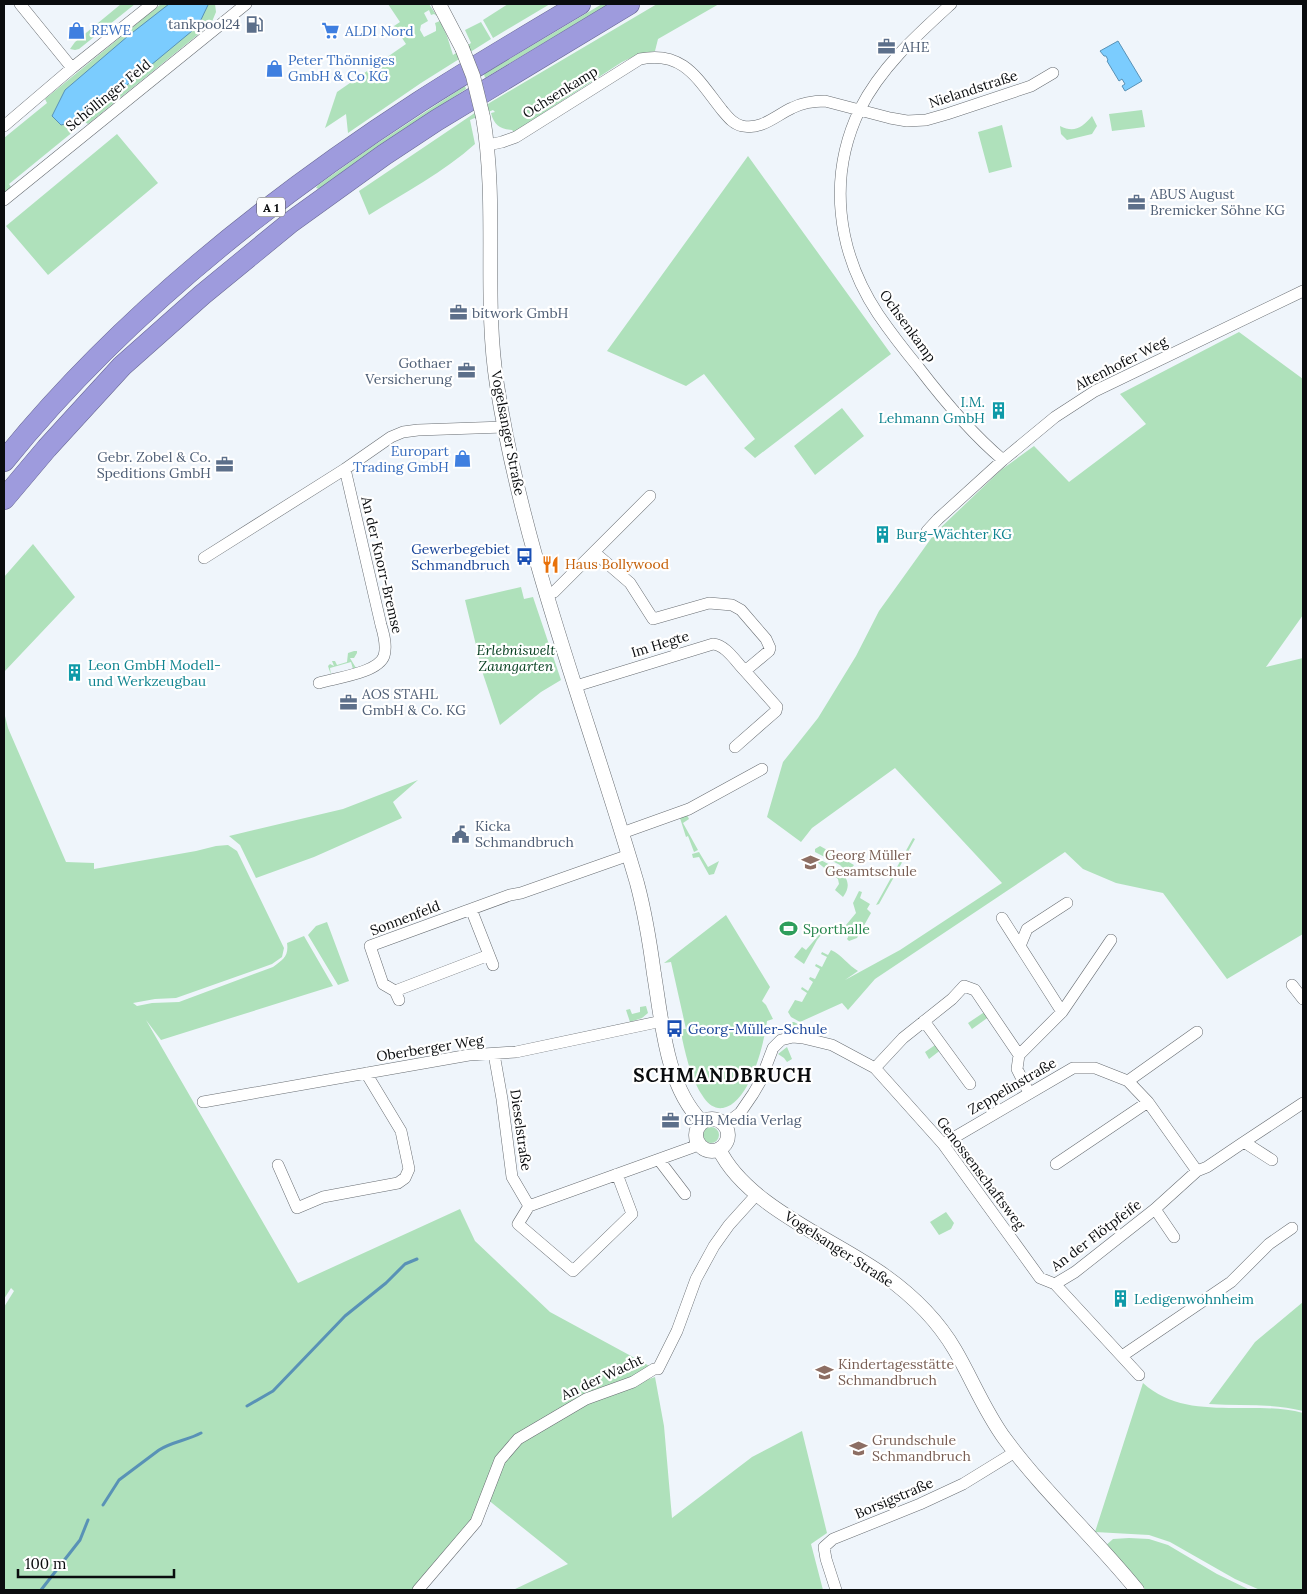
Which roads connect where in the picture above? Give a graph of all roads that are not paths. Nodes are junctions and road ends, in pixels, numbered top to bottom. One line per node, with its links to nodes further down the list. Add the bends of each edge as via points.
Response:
1 (20, 4): 10 (street)
2 (152, 4): 10 (street)
3 (224, 4): 9 (street)
4 (246, 4): 9 (street, Schöllinger Feld)
5 (439, 4): 14 (street, Vogelsanger Straße, bridge, via 473,76)
6 (580, 4): 19 (highway, A 1, via 418,103 276,202 185,277 108,347)
7 (629, 4): 22 (highway, A 1, via 437,120 291,222 202,294 122,366)
8 (951, 4): 12 (street, via 883,72)
9 (232, 14): 15 (street, Schöllinger Feld)
10 (72, 68): 13 (street)
11 (1053, 73): 12 (street, Nielandstraße, via 1031,86 926,120 907,121)
12 (860, 109): 14 (street, Ochsenkamp, via 825,101 810,102 792,108 763,125 740,126 732,122 679,62 653,56 640,59 516,137); 18 (street, Ochsenkamp, via 844,152 841,177 842,225 854,268 878,314 900,344 948,405)
13 (4, 126)
14 (488, 145): 17 (street, Vogelsanger Straße, via 492,344)
15 (4, 200)
16 (1303, 291): 18 (street, Altenhofer Weg, via 1095,391 1055,417)
17 (504, 427): 20 (street, via 403,432 377,445); 26 (street, Vogelsanger Straße)
18 (1003, 460): 23 (street, Altenhofer Weg)
19 (4, 462)
20 (345, 469): 25 (street); 28 (street, An der Knorr-Bremse, via 385,649 381,661 375,666)
21 (650, 496): 24 (street)
22 (4, 499)
23 (927, 531)
24 (594, 552): 26 (street, via 554,592); 27 (street, Im Hegte, via 630,583 652,619 709,603 732,605 741,610 770,648)
25 (204, 558)
26 (547, 595): 29 (street, Vogelsanger Straße)
27 (745, 671): 29 (street, Im Hegte, via 724,649 713,644); 30 (street, Im Hegte, via 777,708)
28 (319, 683)
29 (576, 686): 32 (street, Vogelsanger Straße)
30 (735, 747)
31 (762, 769): 32 (street, via 689,809)
32 (622, 833): 33 (street, Vogelsanger Straße)
33 (629, 855): 35 (street, Sonnenfeld); 42 (street, Vogelsanger Straße, via 642,906)
34 (1067, 903): 38 (street, via 1027,929)
35 (471, 909): 35 (street, Sonnenfeld, via 370,946 383,984 397,996 491,960)
36 (1002, 918): 38 (street)
37 (1111, 940): 41 (street)
38 (1020, 946): 41 (street)
39 (1292, 985): 40 (street)
40 (1303, 1000)
41 (1062, 1012): 46 (street)
42 (662, 1021): 45 (street, Oberberger Weg, via 548,1046); 55 (street, Vogelsanger Straße, via 677,1082 687,1103)
43 (924, 1021): 46 (street, via 964,986 975,990); 47 (street); 50 (street)
44 (1197, 1032): 49 (street)
45 (494, 1054): 48 (street, Oberberger Weg, via 469,1055); 69 (street, Dieselstraße, via 512,1177)
46 (1018, 1055): 51 (street, via 1017,1069)
47 (875, 1068): 56 (street, Genossenschaftsweg, via 822,1041 785,1039 772,1048 760,1082 740,1113); 59 (street, Genossenschaftsweg)
48 (366, 1073): 52 (street, Oberberger Weg); 64 (street, via 401,1131 409,1169 405,1178 398,1183 323,1197 297,1208)
49 (1128, 1080): 51 (street, Zeppelinstraße, via 1095,1068 1073,1068); 53 (street, Zeppelinstraße)
50 (970, 1084)
51 (1030, 1092): 59 (street, Zeppelinstraße)
52 (203, 1102)
53 (1148, 1102): 63 (street); 65 (street, Zeppelinstraße)
54 (1303, 1103): 58 (street, An der Flötpfeife)
55 (702, 1122): 56 (street, via 713,1119); 57 (street, via 696,1130)
56 (724, 1124): 60 (street, via 728,1136)
57 (698, 1142): 60 (street, via 705,1150); 61 (street)
58 (1244, 1142): 62 (street); 65 (street, An der Flötpfeife)
59 (943, 1144): 73 (street, Genossenschaftsweg, via 1040,1278)
60 (719, 1149): 68 (street, Vogelsanger Straße, via 730,1169)
61 (659, 1160): 66 (street); 67 (street)
62 (1272, 1160)
63 (1056, 1164)
64 (278, 1165)
65 (1197, 1171): 70 (street, An der Flötpfeife)
66 (618, 1174): 69 (street); 69 (street, via 632,1214 573,1271 518,1224)
67 (684, 1194)
68 (757, 1194): 76 (street, Vogelsanger Straße, via 880,1272 933,1319); 77 (street, An der Wacht, via 714,1246 696,1279 677,1331 658,1369 586,1399 518,1439 500,1460 476,1522)
69 (529, 1206)
70 (1155, 1210): 72 (street, An der Flötpfeife); 73 (street, An der Flötpfeife)
71 (1292, 1228): 74 (street, via 1269,1244 1231,1282)
72 (1174, 1237)
73 (1055, 1284): 74 (street, Genossenschaftsweg)
74 (1122, 1356): 75 (street, Genossenschaftsweg)
75 (1139, 1375)
76 (1014, 1452): 78 (street, Borsigstraße, via 963,1484 833,1539 824,1548); 79 (street, Vogelsanger Straße)
77 (418, 1590)
78 (836, 1590)
79 (1137, 1590)

